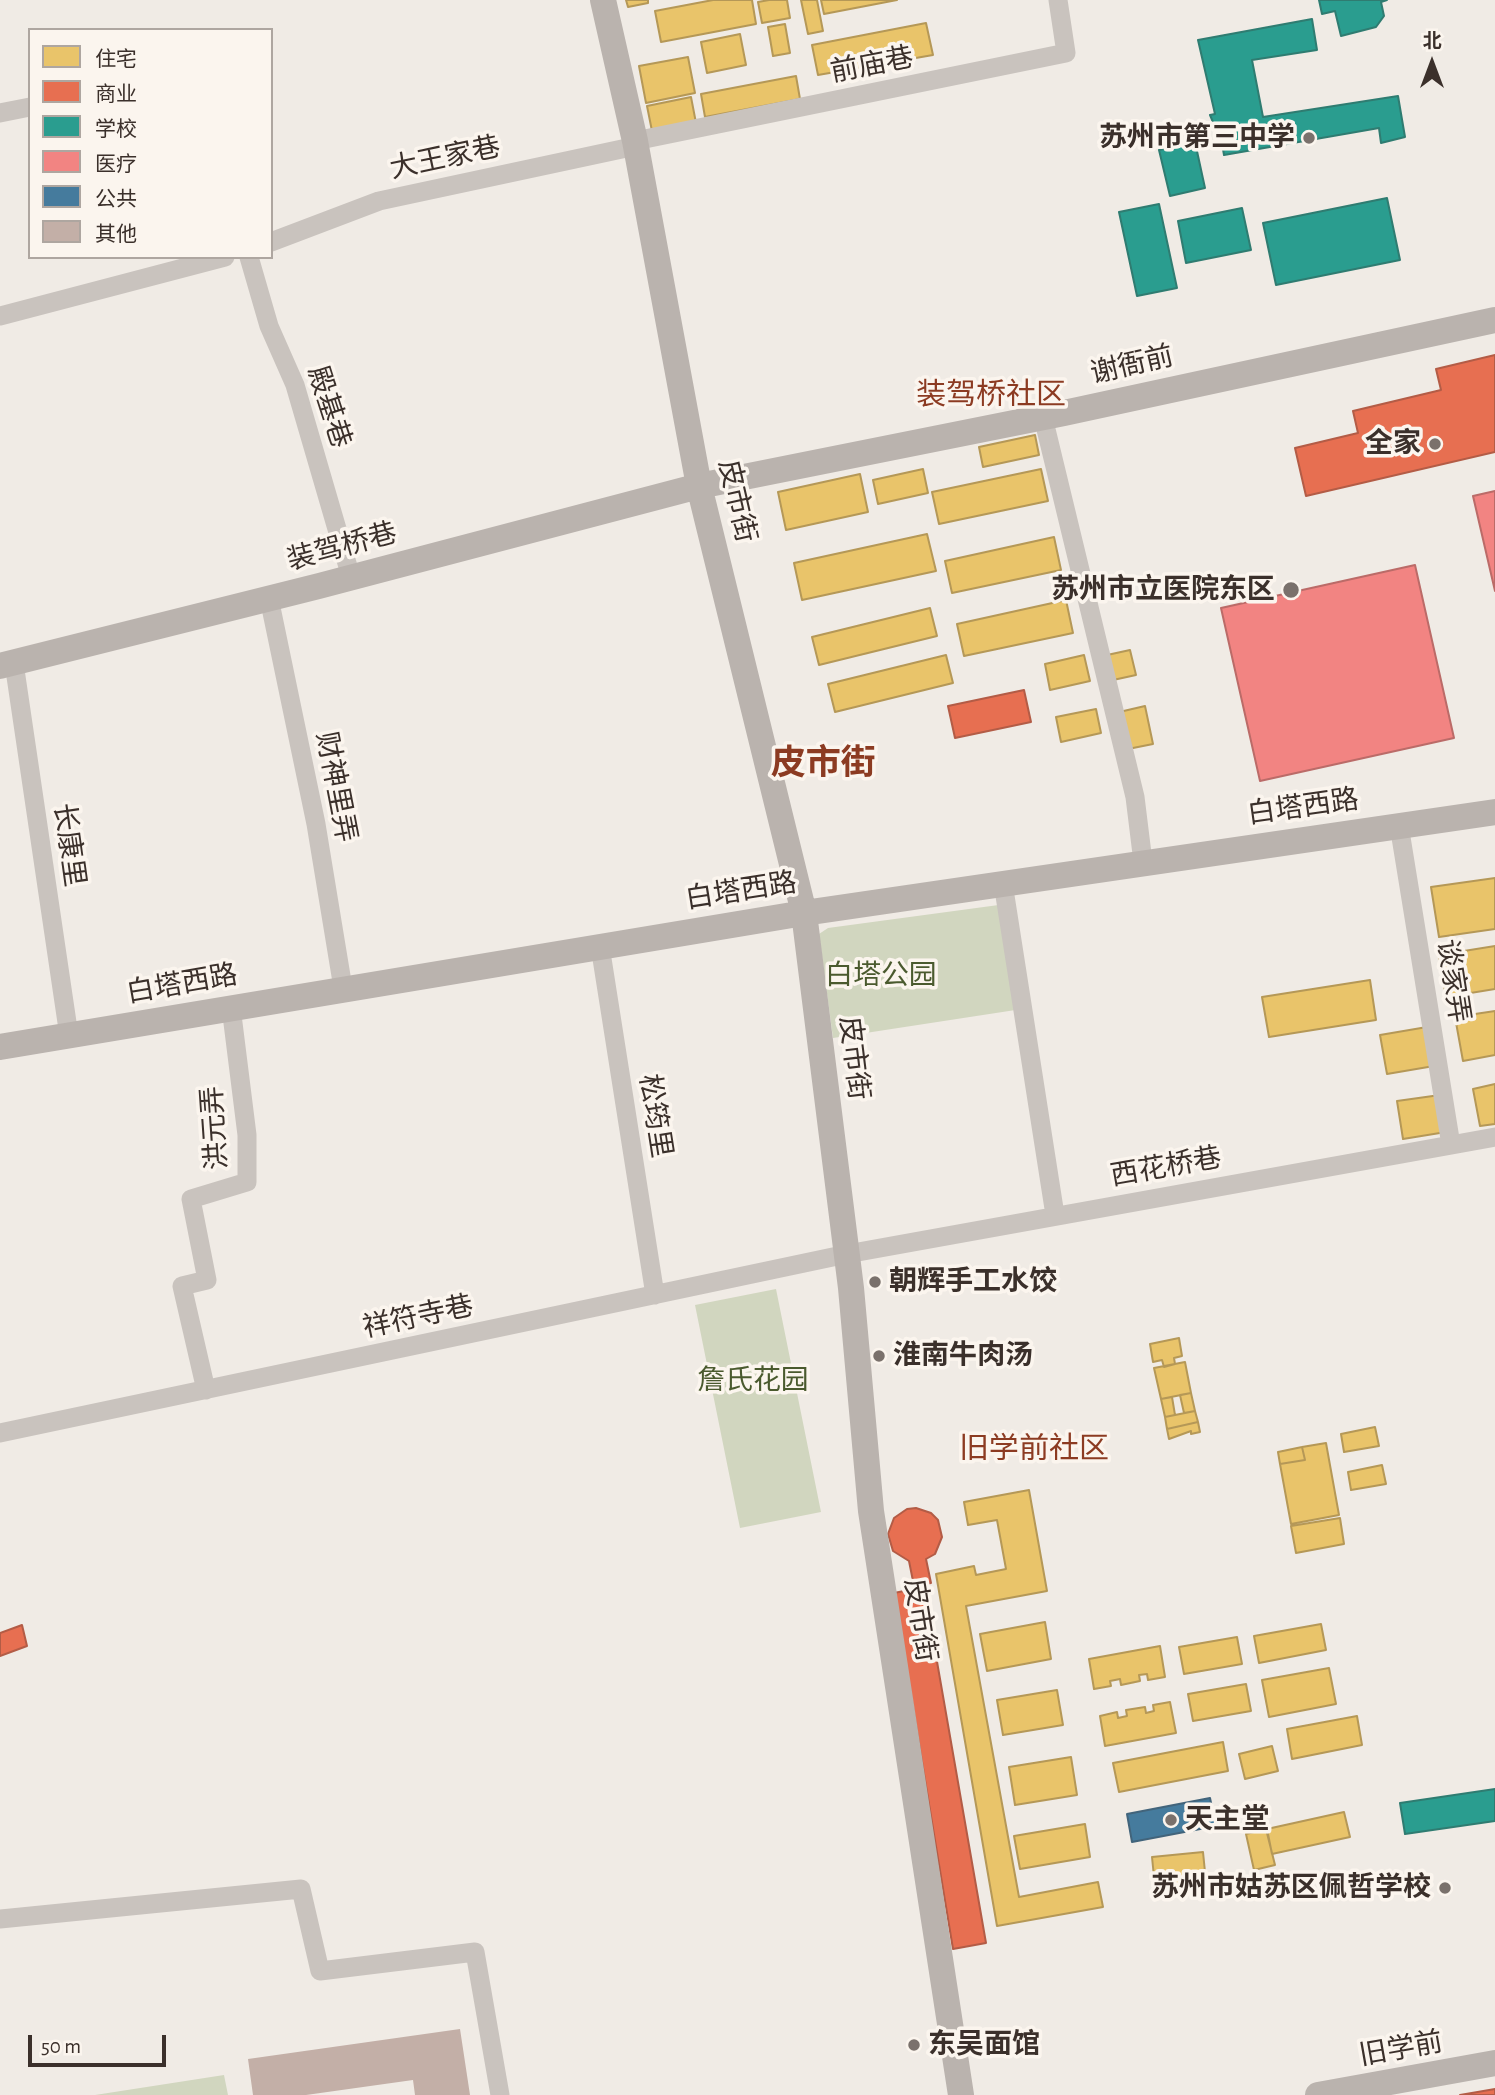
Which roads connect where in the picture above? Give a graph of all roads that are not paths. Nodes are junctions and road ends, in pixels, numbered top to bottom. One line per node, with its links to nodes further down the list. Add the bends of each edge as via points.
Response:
1 (603, 0): 5 (street, 皮市街)
2 (1058, 0): 5 (street, 前庙巷, via 1066,54)
3 (28, 107): 4 (street)
4 (0, 113)
5 (635, 144): 6 (street, 大王家巷, via 379,201); 12 (street, 皮市街)
6 (273, 241)
7 (217, 259): 9 (street)
8 (250, 259): 13 (street, 殿基巷, via 270,326 295,385)
9 (0, 316)
10 (1495, 320): 11 (street, 谢衙前)
11 (1043, 417): 12 (street, 谢衙前); 18 (street, via 1135,797)
12 (699, 486): 13 (street, 装驾桥巷); 20 (street, 皮市街)
13 (351, 577): 14 (street, 装驾桥巷)
14 (269, 598): 15 (street, 装驾桥巷); 22 (street, 财神里弄, via 316,824)
15 (7, 664): 24 (street, 长康里)
16 (1495, 812): 17 (street, 白塔西路)
17 (1399, 825): 18 (street, 白塔西路); 27 (street, 谈家弄)
18 (1143, 862): 19 (street, 白塔西路)
19 (1003, 883): 20 (street, 白塔西路); 28 (street)
20 (804, 913): 21 (street, 白塔西路); 29 (street, 皮市街)
21 (600, 946): 22 (street, 白塔西路); 30 (street, 松筠里)
22 (343, 988): 23 (street, 白塔西路)
23 (231, 1007): 24 (street, 白塔西路); 31 (street, 洪元弄, via 247,1135 247,1182 191,1199 207,1280 182,1286)
24 (69, 1035): 25 (street, 白塔西路)
25 (0, 1047)
26 (1495, 1137): 27 (street, 西花桥巷)
27 (1451, 1145): 28 (street, 西花桥巷)
28 (1055, 1215): 29 (street, 西花桥巷)
29 (847, 1254): 30 (street, 祥符寺巷); 37 (street, 皮市街, via 871,1511)
30 (654, 1295): 31 (street, 祥符寺巷)
31 (206, 1390): 32 (street, 祥符寺巷)
32 (0, 1433)
33 (0, 1919): 36 (street, via 301,1889 320,1971 475,1952)
34 (1495, 2063): 35 (street, 旧学前)
35 (1402, 2088): 38 (street, 旧学前)
36 (500, 2095)
37 (961, 2095)
38 (1318, 2095)

